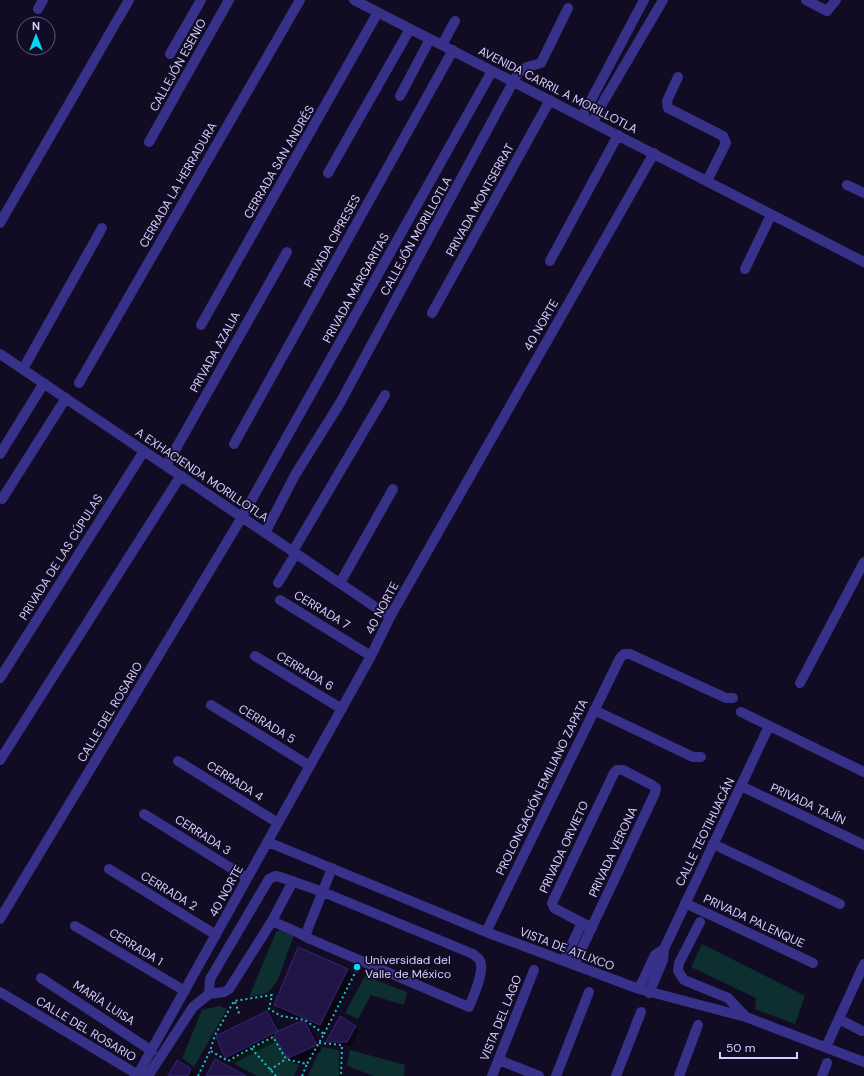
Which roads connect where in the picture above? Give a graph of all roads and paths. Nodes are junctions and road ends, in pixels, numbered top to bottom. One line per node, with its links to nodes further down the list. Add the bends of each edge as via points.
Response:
1 (43, 0): 12 (street)
2 (129, 0): 37 (street)
3 (201, 0): 19 (street)
4 (229, 0): 30 (street, CALLEJÓN ESENIO)
5 (300, 0): 48 (street, CERRADA LA HERRADURA)
6 (354, 0): 13 (street, AVENIDA CARRIL A MORILLOTLA)
7 (644, 0): 23 (street)
8 (664, 0): 24 (street)
9 (806, 0): 10 (street, via 827,11)
10 (836, 0)
11 (568, 8): 22 (street, CALLEJÓN MORILLOTLA, via 541,63 524,68)
12 (38, 9)
13 (378, 12): 15 (street, AVENIDA CARRIL A MORILLOTLA); 44 (street, CERRADA SAN ANDRÉS)
14 (455, 21): 17 (street)
15 (410, 29): 16 (street, AVENIDA CARRIL A MORILLOTLA); 32 (street)
16 (430, 39): 17 (street, AVENIDA CARRIL A MORILLOTLA); 25 (street)
17 (442, 45): 18 (street, AVENIDA CARRIL A MORILLOTLA)
18 (453, 50): 20 (street, AVENIDA CARRIL A MORILLOTLA); 51 (street, PRIVADA CIPRESES)
19 (170, 54)
20 (492, 71): 22 (street, AVENIDA CARRIL A MORILLOTLA); 58 (street, PRIVADA MARGARITAS)
21 (678, 78): 33 (street, via 666,101 668,108 725,139 726,143)
22 (514, 82): 26 (street, AVENIDA CARRIL A MORILLOTLA); 59 (street, CALLEJÓN MORILLOTLA, via 340,403 295,475)
23 (599, 84): 24 (street); 27 (street)
24 (610, 90): 28 (street)
25 (400, 96)
26 (550, 100): 27 (street, AVENIDA CARRIL A MORILLOTLA); 43 (street, PRIVADA MONTSERRAT)
27 (582, 117): 28 (street, AVENIDA CARRIL A MORILLOTLA)
28 (593, 122): 29 (street, AVENIDA CARRIL A MORILLOTLA)
29 (618, 135): 31 (street, AVENIDA CARRIL A MORILLOTLA); 40 (street)
30 (149, 142)
31 (654, 154): 33 (street, AVENIDA CARRIL A MORILLOTLA); 65 (street, 40 NORTE)
32 (328, 173)
33 (707, 181): 36 (street, AVENIDA CARRIL A MORILLOTLA)
34 (847, 185): 35 (street)
35 (864, 193)
36 (771, 215): 41 (street, AVENIDA CARRIL A MORILLOTLA); 42 (street)
37 (0, 223)
38 (102, 228): 46 (street)
39 (287, 252): 54 (street, PRIVADA AZALIA)
40 (550, 261)
41 (864, 262)
42 (745, 269)
43 (432, 313)
44 (201, 325)
45 (0, 354): 46 (street, A EXHACIENDA MORILLOTLA)
46 (23, 369): 47 (street, A EXHACIENDA MORILLOTLA)
47 (44, 383): 50 (street, A EXHACIENDA MORILLOTLA); 53 (street)
48 (79, 383)
49 (385, 395): 60 (street)
50 (66, 398): 52 (street, A EXHACIENDA MORILLOTLA); 57 (street)
51 (234, 444)
52 (144, 451): 54 (street, A EXHACIENDA MORILLOTLA); 68 (street, PRIVADA DE LAS CÚPULAS)
53 (0, 454)
54 (166, 466): 55 (street, A EXHACIENDA MORILLOTLA)
55 (182, 476): 58 (street, A EXHACIENDA MORILLOTLA); 77 (street)
56 (393, 489): 63 (street)
57 (2, 499)
58 (242, 517): 59 (street, A EXHACIENDA MORILLOTLA); 95 (street, CALLE DEL ROSARIO)
59 (265, 533): 60 (street, A EXHACIENDA MORILLOTLA)
60 (294, 552): 62 (street); 63 (street, A EXHACIENDA MORILLOTLA)
61 (864, 562): 69 (street)
62 (278, 583)
63 (340, 583): 65 (street, A EXHACIENDA MORILLOTLA)
64 (280, 600): 67 (street, CERRADA 7)
65 (390, 617): 67 (street, 40 NORTE)
66 (255, 656): 72 (street, CERRADA 6)
67 (371, 656): 72 (street, 40 NORTE)
68 (0, 678)
69 (800, 683)
70 (733, 698): 73 (street, PROLONGACIÓN EMILIANO ZAPATA, via 726,698 630,654 624,654)
71 (211, 705): 79 (street, CERRADA 5)
72 (342, 709): 79 (street, 40 NORTE)
73 (594, 710): 76 (street, via 693,756); 101 (street, PROLONGACIÓN EMILIANO ZAPATA)
74 (741, 712): 75 (street)
75 (769, 726): 81 (street); 82 (street, CALLE TEOTIHUACÁN)
76 (701, 757)
77 (0, 760)
78 (178, 761): 84 (street, CERRADA 4)
79 (310, 766): 84 (street, 40 NORTE)
80 (617, 770): 98 (street, PRIVADA ORVIETO, via 552,903 554,908); 100 (street, PRIVADA VERONA, via 623,770 656,788)
81 (864, 772)
82 (741, 786): 86 (street, CALLE TEOTIHUACÁN); 87 (street, PRIVADA TAJÍN)
83 (144, 814): 90 (street, CERRADA 3)
84 (278, 824): 85 (street, 40 NORTE)
85 (268, 842): 88 (street, VISTA DE ATLIXCO); 90 (street, 40 NORTE)
86 (713, 844): 93 (street, CALLE TEOTIHUACÁN); 94 (street)
87 (864, 845)
88 (332, 868): 92 (street); 101 (street, VISTA DE ATLIXCO)
89 (109, 869): 102 (street, CERRADA 2)
90 (247, 878): 102 (street, 40 NORTE)
91 (293, 881): 92 (street); 96 (street); 116 (street, via 276,876 269,879 210,979)
92 (323, 892): 103 (street); 104 (street, via 473,954 480,960 481,966 478,986 469,1007)
93 (685, 903): 106 (street, PRIVADA PALENQUE); 113 (street, CALLE TEOTIHUACÁN, via 664,948 663,960)
94 (840, 904)
95 (0, 919)
96 (272, 921): 103 (street); 111 (street)
97 (700, 922): 120 (street, via 678,971 684,980 728,998)
98 (582, 923): 100 (street, PRIVADA ORVIETO); 105 (street)
99 (75, 926): 112 (street, CERRADA 1)
100 (592, 928): 107 (street, PRIVADA VERONA)
101 (486, 932): 105 (street, VISTA DE ATLIXCO)
102 (216, 935): 112 (street, 40 NORTE)
103 (305, 936): 104 (street)
104 (361, 961): 124 (path)
105 (564, 961): 107 (street, VISTA DE ATLIXCO)
106 (813, 963)
107 (574, 965): 113 (street, VISTA DE ATLIXCO)
108 (864, 965): 121 (street)
109 (534, 970): 131 (street, VISTA DEL LAGO)
110 (41, 978): 128 (street, MARÍA LUISA)
111 (229, 989): 116 (street); 117 (path)
112 (185, 991): 128 (street, 40 NORTE)
113 (644, 991): 120 (street, VISTA DE ATLIXCO)
114 (0, 992): 136 (street, CALLE DEL ROSARIO)
115 (589, 992): 143 (street)
116 (209, 994): 136 (street, via 193,1007)
117 (234, 1002): 119 (path); 124 (path, via 272,995 269,1009 281,1016 305,1020); 129 (path, via 215,1035)
118 (641, 1012): 144 (street)
119 (240, 1016)
120 (746, 1017): 126 (street, VISTA DE ATLIXCO)
121 (839, 1019): 123 (street); 126 (street)
122 (698, 1025): 145 (street)
123 (862, 1031)
124 (324, 1034): 125 (path)
125 (319, 1043): 133 (path); 140 (path, via 342,1045)
126 (826, 1047): 132 (street, VISTA DE ATLIXCO)
127 (251, 1048): 129 (path, via 228,1061); 130 (path, via 273,1037); 135 (path)
128 (152, 1050): 136 (street, 40 NORTE)
129 (210, 1051): 137 (path)
130 (286, 1059): 133 (path); 135 (path)
131 (498, 1060): 141 (street, VISTA DEL LAGO); 142 (street)
132 (864, 1062)
133 (307, 1064): 139 (path)
134 (827, 1064): 146 (street)
135 (270, 1070): 138 (path)
136 (141, 1076)
137 (198, 1076)
138 (276, 1076)
139 (302, 1076)
140 (341, 1076)
141 (492, 1076)
142 (539, 1076)
143 (556, 1076)
144 (616, 1076)
145 (679, 1076)
146 (822, 1076)

